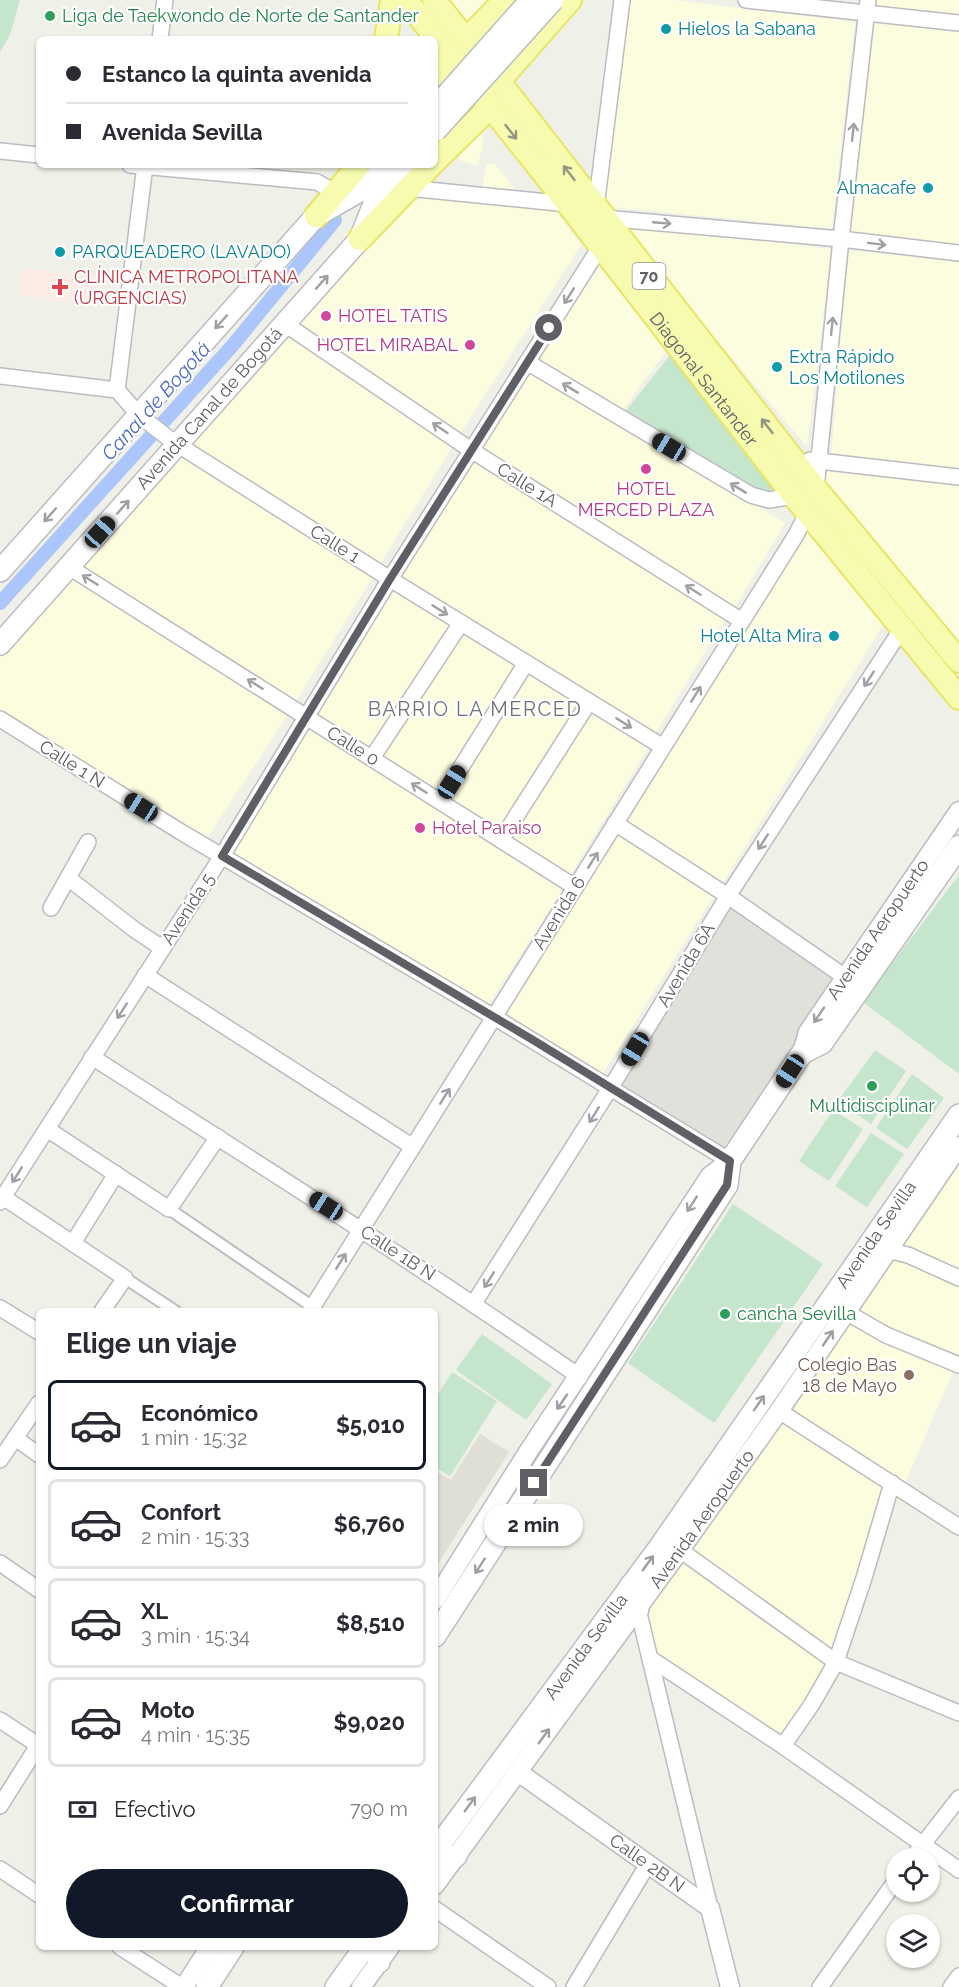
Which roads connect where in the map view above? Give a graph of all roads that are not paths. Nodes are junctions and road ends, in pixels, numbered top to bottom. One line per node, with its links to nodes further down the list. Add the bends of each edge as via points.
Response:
1 (165, 0): 13 (street)
2 (392, 0): 14 (main road)
3 (406, 0): 15 (main road, Diagonal Santander / 70)
4 (434, 0): 15 (main road, Diagonal Santander / 70)
5 (505, 0): 15 (main road)
6 (531, 0): 18 (main road, bridge)
7 (553, 0): 20 (main road, bridge)
8 (570, 0): 17 (main road)
9 (622, 0): 33 (street)
10 (746, 0): 11 (street)
11 (867, 7): 12 (street); 35 (street, one-way to 11)
12 (959, 23)
13 (160, 36)
14 (386, 36)
15 (459, 48): 16 (main road); 17 (main road, Diagonal Santander / 70); 19 (main road, Diagonal Santander / 70)
16 (438, 72)
17 (498, 81): 33 (main road, Diagonal Santander / 70, one-way to 17)
18 (438, 105)
19 (491, 106): 23 (main road); 31 (main road, Diagonal Santander / 70, one-way to 31)
20 (438, 128)
21 (0, 151): 22 (street)
22 (36, 155)
23 (438, 158)
24 (140, 168): 41 (street)
25 (162, 168): 32 (street, via 317,182)
26 (357, 168): 32 (main road)
27 (382, 168): 32 (main road, via 363,189)
28 (403, 168): 34 (main road, Avenida Canal de Bogotá, via 376,199)
29 (428, 168): 30 (main road)
30 (408, 188): 31 (street); 34 (main road)
31 (568, 204): 36 (main road, Diagonal Santander / 70)
32 (329, 205): 42 (main road, one-way to 42)
33 (600, 213): 35 (street, one-way to 35); 45 (main road, Diagonal Santander / 70, one-way to 33)
34 (362, 232): 38 (main road, Avenida Canal de Bogotá, one-way to 34)
35 (841, 239): 37 (street, one-way to 37); 46 (street, one-way to 35)
36 (600, 247): 39 (street, Avenida 5, one-way to 39); 49 (main road, Diagonal Santander / 70)
37 (959, 254)
38 (285, 324): 43 (main road, Avenida Canal de Bogotá); 44 (street, Calle 1A, one-way to 38)
39 (527, 362): 44 (street, Avenida 5); 49 (street, one-way to 39, via 751,495)
40 (0, 376): 41 (street)
41 (117, 390): 42 (street, Calle 1)
42 (142, 418): 43 (street, Calle 1); 51 (main road, one-way to 51)
43 (175, 443): 50 (main road, Avenida Canal de Bogotá, one-way to 43); 52 (street, Calle 1)
44 (471, 450): 52 (street, Avenida 5); 53 (street, Calle 1A, one-way to 44)
45 (792, 458): 46 (street); 48 (main road, Diagonal Santander / 70)
46 (819, 461): 47 (street); 48 (street)
47 (959, 477)
48 (816, 489): 57 (main road, Diagonal Santander / 70)
49 (800, 505): 53 (street, Avenida 6); 55 (main road, Diagonal Santander / 70)
50 (69, 567): 56 (main road, Avenida Canal de Bogotá); 61 (street, Calle 0, one-way to 50)
51 (0, 571)
52 (390, 579): 54 (street, Calle 1, one-way to 54); 61 (street, Avenida 5)
53 (742, 621): 63 (street, Avenida 6, one-way to 53)
54 (461, 623): 58 (street, Calle 1); 64 (street)
55 (901, 630): 59 (main road, Diagonal Santander / 70); 74 (street, Avenida 6A, one-way to 74)
56 (0, 644)
57 (959, 661)
58 (526, 663): 60 (street, Calle 1); 65 (street)
59 (959, 698)
60 (589, 702): 63 (street, Calle 1, one-way to 63); 68 (street)
61 (306, 717): 64 (street, Calle 0); 71 (street, Avenida 5)
62 (0, 719): 71 (street, Calle 1 N)
63 (663, 747): 67 (street, Avenida 6)
64 (372, 758): 65 (street, Calle 0, one-way to 64)
65 (440, 801): 68 (street, Calle 0)
66 (959, 811): 78 (street, Avenida Aeropuerto)
67 (615, 823): 73 (street, Avenida 6, one-way to 67); 74 (street)
68 (501, 840): 73 (street, Calle 0)
69 (88, 842): 72 (street)
70 (959, 846): 80 (main road, Avenida Aeropuerto, via 822,1043)
71 (222, 856): 76 (street, Avenida 5); 79 (street, Calle 1 N)
72 (68, 878): 75 (street); 76 (street)
73 (575, 887): 79 (street, Avenida 6)
74 (728, 896): 78 (street); 82 (street, Avenida 6A)
75 (51, 908)
76 (162, 948): 77 (street, Avenida 5)
77 (145, 975): 81 (street, Avenida 5, one-way to 81); 88 (street)
78 (845, 977): 80 (street, Avenida Aeropuerto, one-way to 80, via 808,1032)
79 (494, 1017): 82 (street, Calle 1 N); 88 (street, Avenida 6, one-way to 79)
80 (802, 1053): 89 (main road, Avenida Aeropuerto)
81 (92, 1058): 84 (street, Avenida 5); 85 (street, Calle 1B N)
82 (611, 1088): 89 (street, Calle 1 N); 100 (street, Avenida 6A, one-way to 100)
83 (959, 1114): 86 (main road, Avenida Sevilla)
84 (46, 1129): 90 (street); 92 (street, Avenida 5, one-way to 92)
85 (218, 1137): 93 (street); 95 (street, Calle 1B N)
86 (937, 1145): 91 (main road); 94 (main road, Avenida Sevilla)
87 (959, 1146): 91 (street, Avenida Aeropuerto)
88 (413, 1147): 95 (street, Avenida 6)
89 (730, 1161): 109 (street, Avenida Aeropuerto, one-way to 109, via 710,1176); 124 (main road, one-way to 124, via 727,1185)
90 (116, 1174): 93 (street); 96 (street)
91 (930, 1185): 94 (main road); 97 (street, Avenida Aeropuerto)
92 (2, 1200): 96 (street)
93 (169, 1209): 104 (street)
94 (888, 1216): 119 (main road, Avenida Sevilla, one-way to 94)
95 (361, 1229): 100 (street, Calle 1B N); 105 (street, Avenida 6, one-way to 95)
96 (73, 1244): 98 (street)
97 (886, 1250): 99 (street, via 908,1255); 106 (street, Avenida Aeropuerto)
98 (125, 1278): 102 (street); 103 (street)
99 (959, 1278)
100 (474, 1303): 109 (street, Calle 1B N)
101 (0, 1308): 107 (street)
102 (104, 1308)
103 (170, 1308)
104 (310, 1308)
105 (312, 1308)
106 (846, 1312): 108 (street, via 886,1335); 111 (street, Avenida Aeropuerto, one-way to 106)
107 (36, 1330)
108 (959, 1365)
109 (580, 1377): 121 (street, Avenida Aeropuerto, one-way to 121)
110 (36, 1407): 112 (street)
111 (779, 1411): 115 (street); 117 (street, Avenida Aeropuerto)
112 (15, 1438): 113 (street); 114 (street)
113 (36, 1453)
114 (0, 1460)
115 (892, 1483): 116 (street); 126 (street)
116 (959, 1527)
117 (680, 1551): 123 (street, Avenida Aeropuerto); 126 (street)
118 (0, 1563): 120 (street)
119 (631, 1585): 122 (main road, Avenida Sevilla); 123 (main road)
120 (36, 1588)
121 (438, 1592)
122 (613, 1610): 123 (main road); 136 (main road, Avenida Sevilla, one-way to 122)
123 (638, 1610): 125 (street); 132 (street, Avenida Aeropuerto, one-way to 123)
124 (438, 1631)
125 (651, 1659): 130 (street); 146 (street)
126 (836, 1662): 127 (street); 130 (street)
127 (959, 1713)
128 (0, 1720): 129 (street)
129 (36, 1742)
130 (783, 1746): 135 (street)
131 (36, 1749): 134 (street)
132 (518, 1772): 138 (street, Avenida Aeropuerto); 140 (street, Calle 2B N)
133 (959, 1798): 135 (street)
134 (0, 1806)
135 (922, 1844): 137 (street); 142 (street)
136 (438, 1847)
137 (919, 1848)
138 (456, 1856): 139 (main road); 143 (street, Avenida Aeropuerto)
139 (438, 1859)
140 (648, 1864): 146 (street, Calle 2B N); 158 (street)
141 (0, 1869): 144 (street)
142 (959, 1870)
143 (438, 1881)
144 (36, 1893)
145 (886, 1894): 160 (street)
146 (710, 1908): 159 (street)
147 (438, 1911): 157 (street)
148 (125, 1950): 153 (street)
149 (208, 1950): 153 (street)
150 (231, 1950): 154 (main road)
151 (378, 1951): 155 (main road); 156 (street)
152 (959, 1976): 161 (street)
153 (183, 1987)
154 (207, 1987)
155 (336, 1987)
156 (361, 1987)
157 (548, 1987)
158 (574, 1987)
159 (730, 1987)
160 (820, 1987)
161 (951, 1987)

